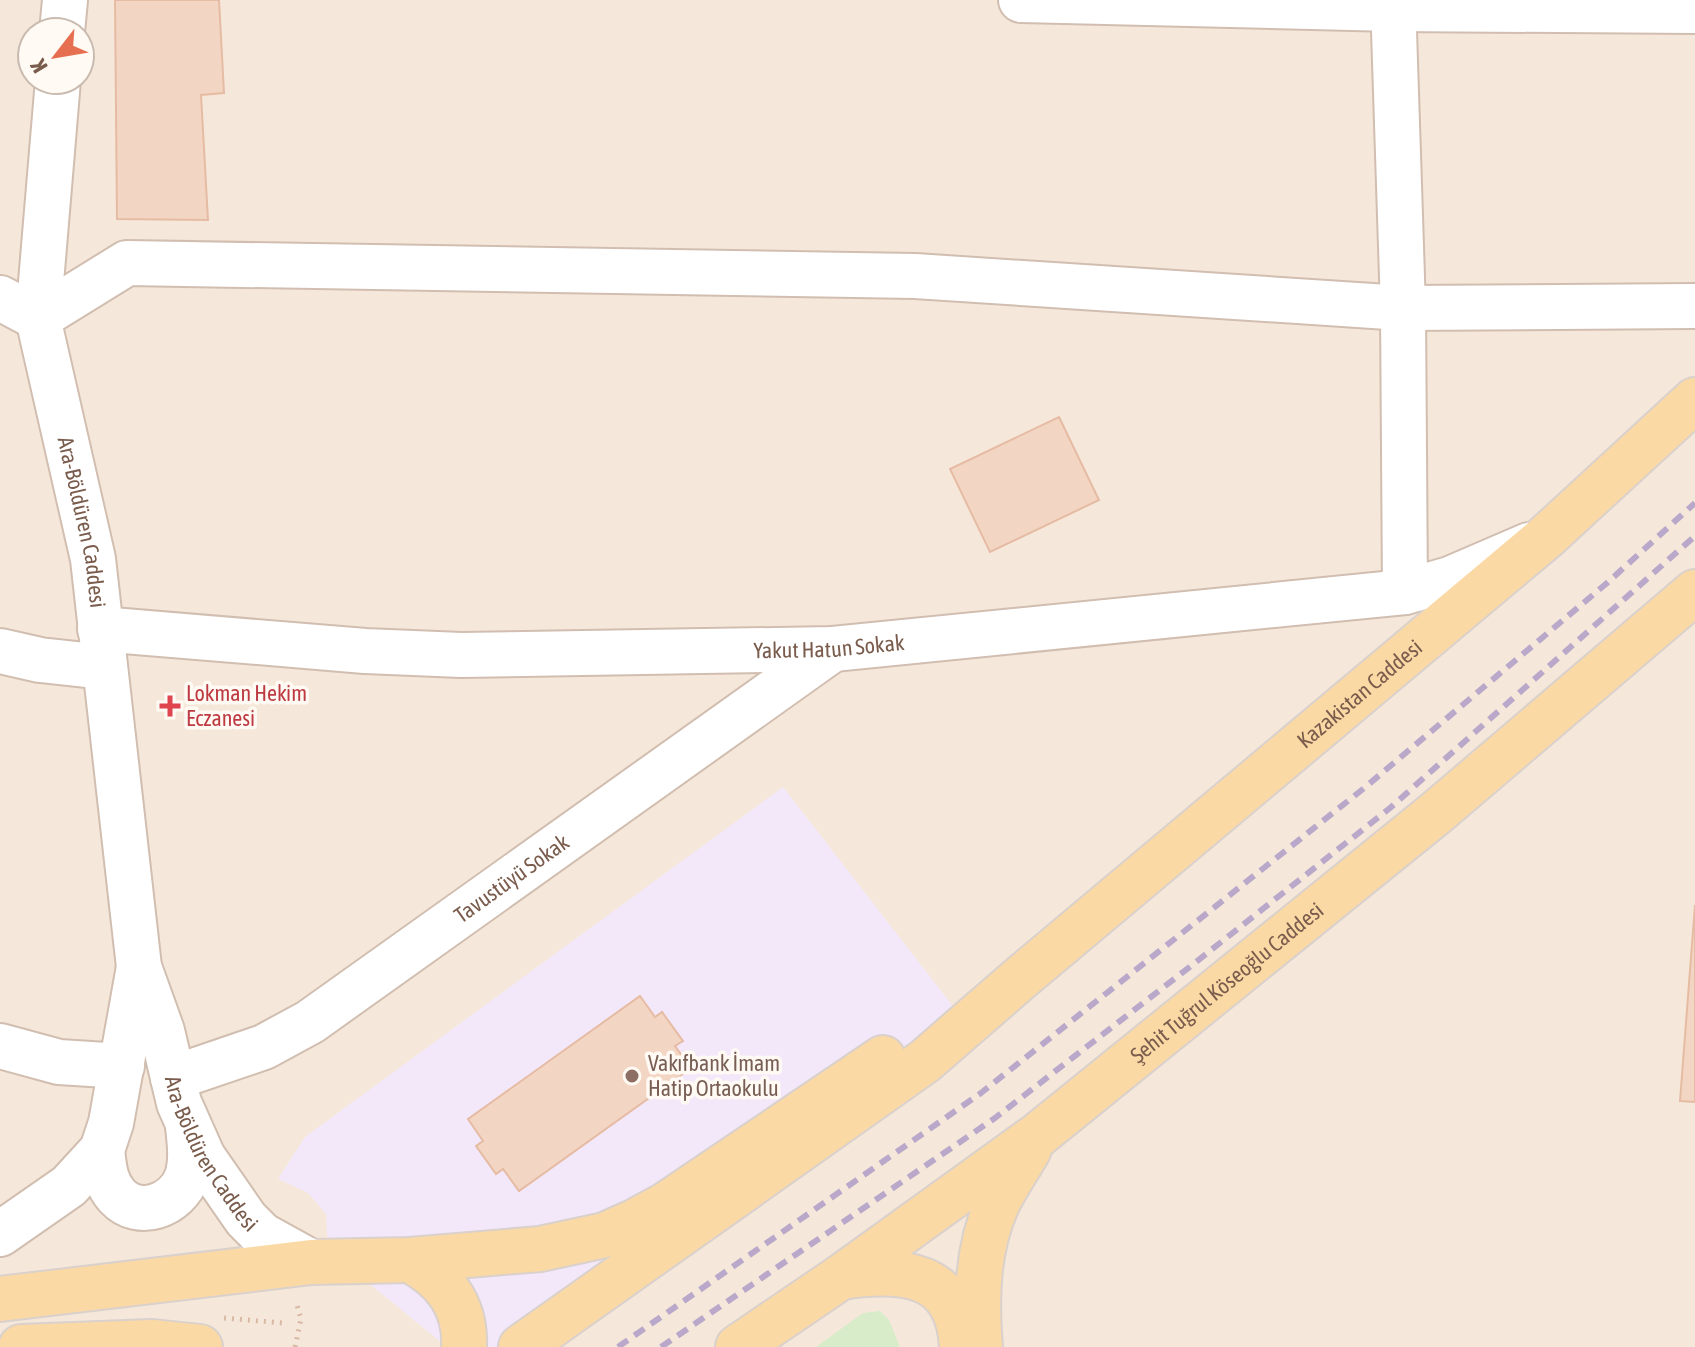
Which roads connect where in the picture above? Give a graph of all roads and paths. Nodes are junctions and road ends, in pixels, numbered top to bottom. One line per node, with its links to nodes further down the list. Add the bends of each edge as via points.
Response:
1 (1021, 0): 2 (street)
2 (1393, 5): 3 (street); 7 (street)
3 (1695, 11)
4 (57, 96): 8 (street, Ara-Böldüren Caddesi)
5 (0, 298): 8 (street)
6 (1695, 306): 7 (street)
7 (1403, 308): 8 (street, via 915,276 127,263); 11 (street)
8 (38, 318): 13 (street, Ara-Böldüren Caddesi, via 93,559)
9 (1695, 400): 10 (main road, Kazakistan Caddesi)
10 (1546, 537): 11 (street, Yakut Hatun Sokak, via 1450,579); 17 (main road, Kazakistan Caddesi)
11 (1405, 592): 14 (street, Yakut Hatun Sokak)
12 (1695, 592): 22 (main road, Şehit Tuğrul Köseoğlu Caddesi, via 1436,813)
13 (102, 648): 14 (street, Yakut Hatun Sokak, via 461,655); 15 (street, Yakut Hatun Sokak, via 40,660); 16 (street, Ara-Böldüren Caddesi)
14 (833, 649): 20 (street, Tavustüyü Sokak, via 310,1022 264,1047)
15 (0, 651)
16 (139, 967): 19 (street, Ara-Böldüren Caddesi); 20 (street, Ara-Böldüren Caddesi)
17 (1017, 981): 25 (main road, via 883,1058 634,1222 605,1235 540,1249); 32 (main road, via 880,1095)
18 (0, 1046): 19 (street, via 59,1062)
19 (122, 1066): 23 (street, Ara-Böldüren Caddesi)
20 (173, 1078): 21 (street, Ara-Böldüren Caddesi)
21 (188, 1127): 23 (street, via 186,1179 171,1199 150,1208 118,1198 107,1179); 26 (street, Ara-Böldüren Caddesi, via 246,1219 262,1235)
22 (1038, 1135): 27 (main road, Şehit Tuğrul Köseoğlu Caddesi); 35 (main road, via 998,1204 986,1237 977,1308)
23 (102, 1150): 24 (street, Ara-Böldüren Caddesi, via 69,1186)
24 (0, 1234)
25 (410, 1260): 26 (main road); 31 (main road, via 429,1270 452,1294 463,1319)
26 (311, 1262): 28 (main road)
27 (841, 1277): 33 (main road, Şehit Tuğrul Köseoğlu Caddesi); 34 (main road, via 900,1273 936,1288 953,1307)
28 (0, 1299)
29 (21, 1347): 30 (main road, via 152,1342)
30 (200, 1347)
31 (464, 1347)
32 (521, 1347)
33 (738, 1347)
34 (962, 1347)
35 (980, 1347)

